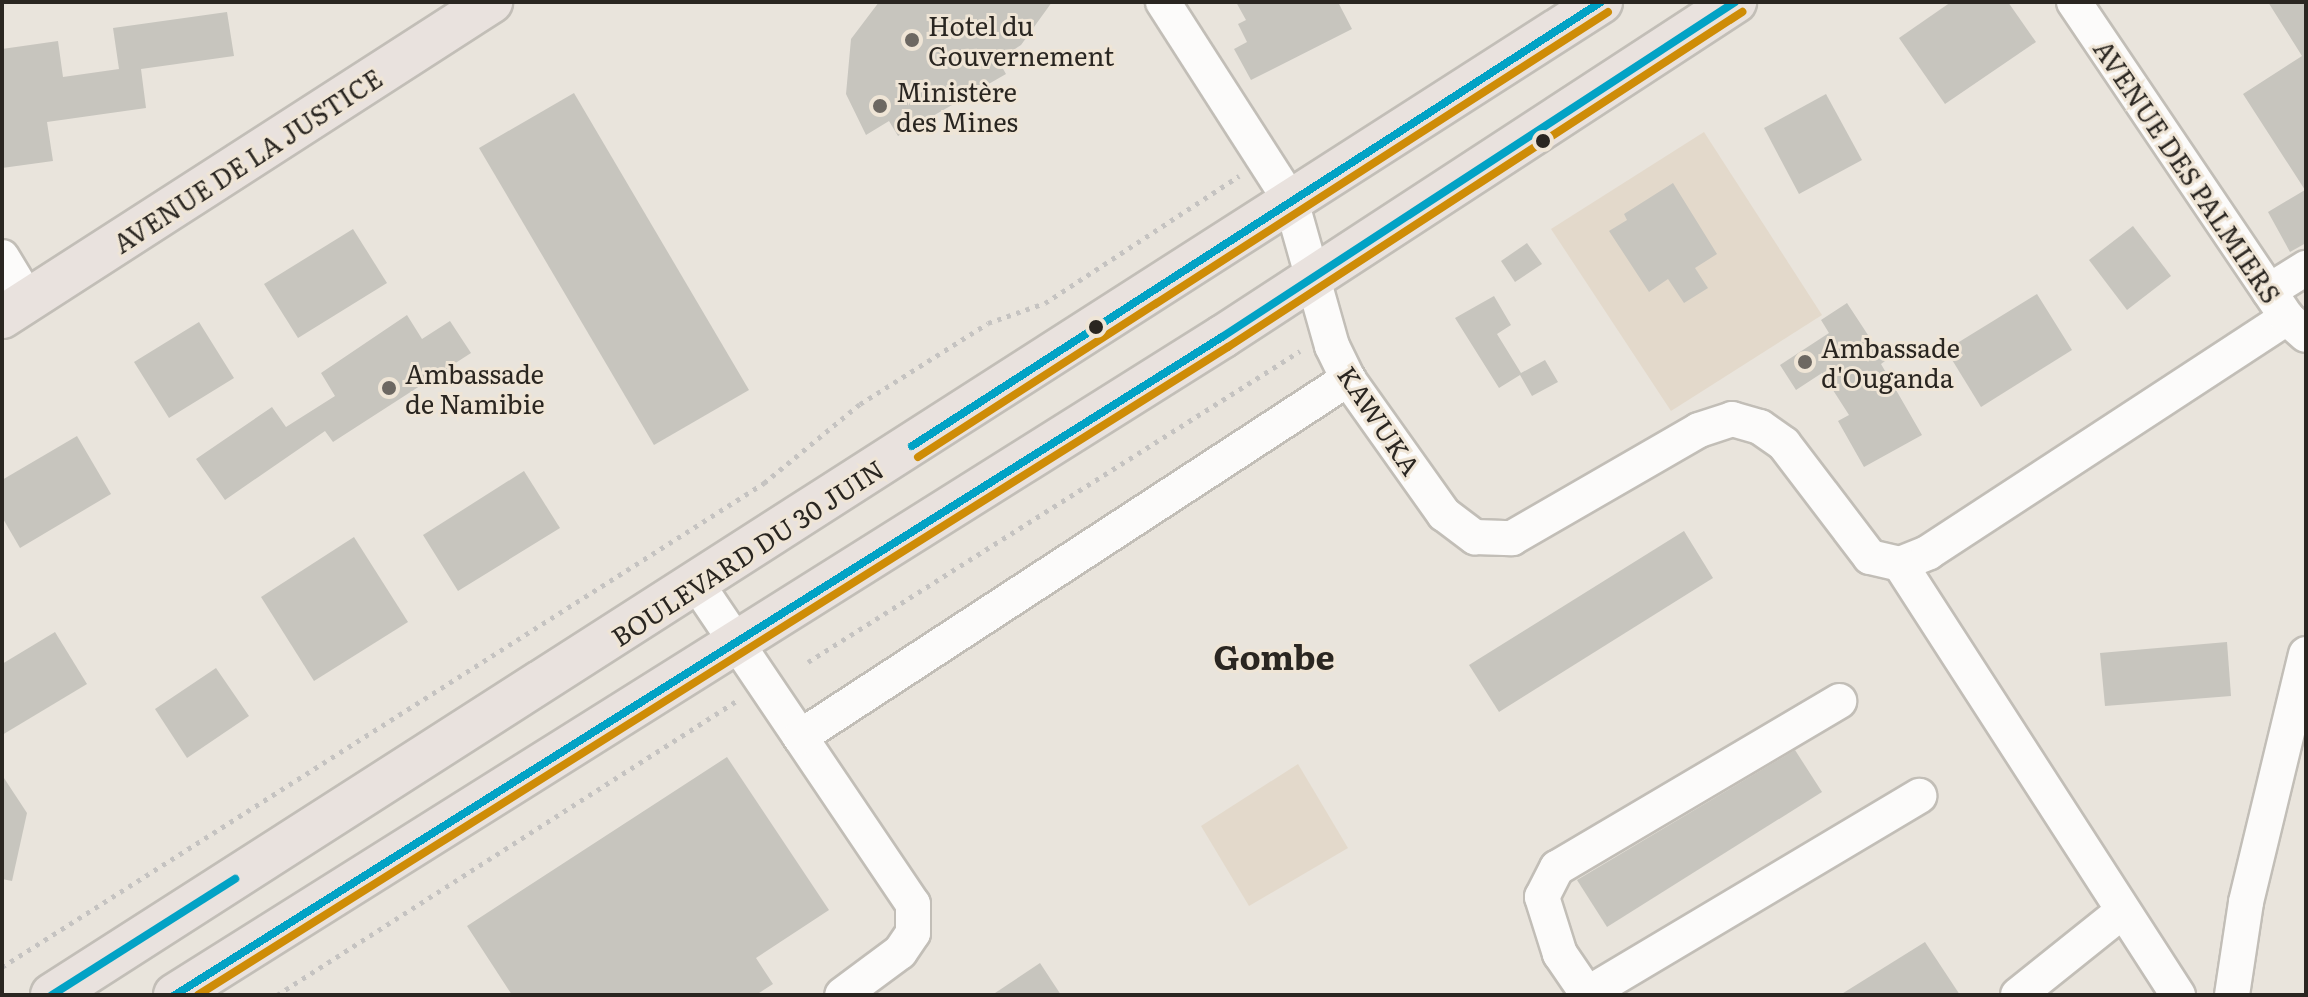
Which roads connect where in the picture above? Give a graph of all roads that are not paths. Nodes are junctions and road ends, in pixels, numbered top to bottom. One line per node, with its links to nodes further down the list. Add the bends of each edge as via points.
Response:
1 (491, 2): 10 (main road, AVENUE DE LA JUSTICE)
2 (1163, 2): 6 (street, KAWUKA)
3 (1601, 2): 6 (main road, BOULEVARD DU 30 JUIN)
4 (1735, 2): 9 (main road)
5 (2074, 2): 11 (street, AVENUE DES PALMIERS)
6 (1291, 201): 9 (street, KAWUKA); 14 (main road, BOULEVARD DU 30 JUIN)
7 (2, 257): 10 (street)
8 (2306, 268): 11 (street)
9 (1316, 274): 12 (street, KAWUKA, via 1328,333); 15 (main road)
10 (15, 309)
11 (2287, 315): 13 (street, via 1929,552)
12 (1348, 379): 13 (street, KAWUKA, via 1444,514 1475,537 1512,538 1699,430 1732,419 1760,427 1784,444 1870,557); 18 (street)
13 (1900, 564): 20 (street)
14 (697, 584): 15 (street); 22 (main road, BOULEVARD DU 30 JUIN)
15 (733, 640): 18 (street); 23 (main road)
16 (2306, 654): 27 (street, via 2246,902)
17 (1839, 701): 21 (street, via 1557,868 1542,897 1560,954)
18 (800, 737): 24 (street, via 913,904 913,933 900,952)
19 (1919, 796): 21 (street)
20 (2123, 911): 25 (street); 26 (street)
21 (1588, 994)
22 (52, 995)
23 (175, 995)
24 (842, 995)
25 (2018, 995)
26 (2178, 995)
27 (2232, 995)

